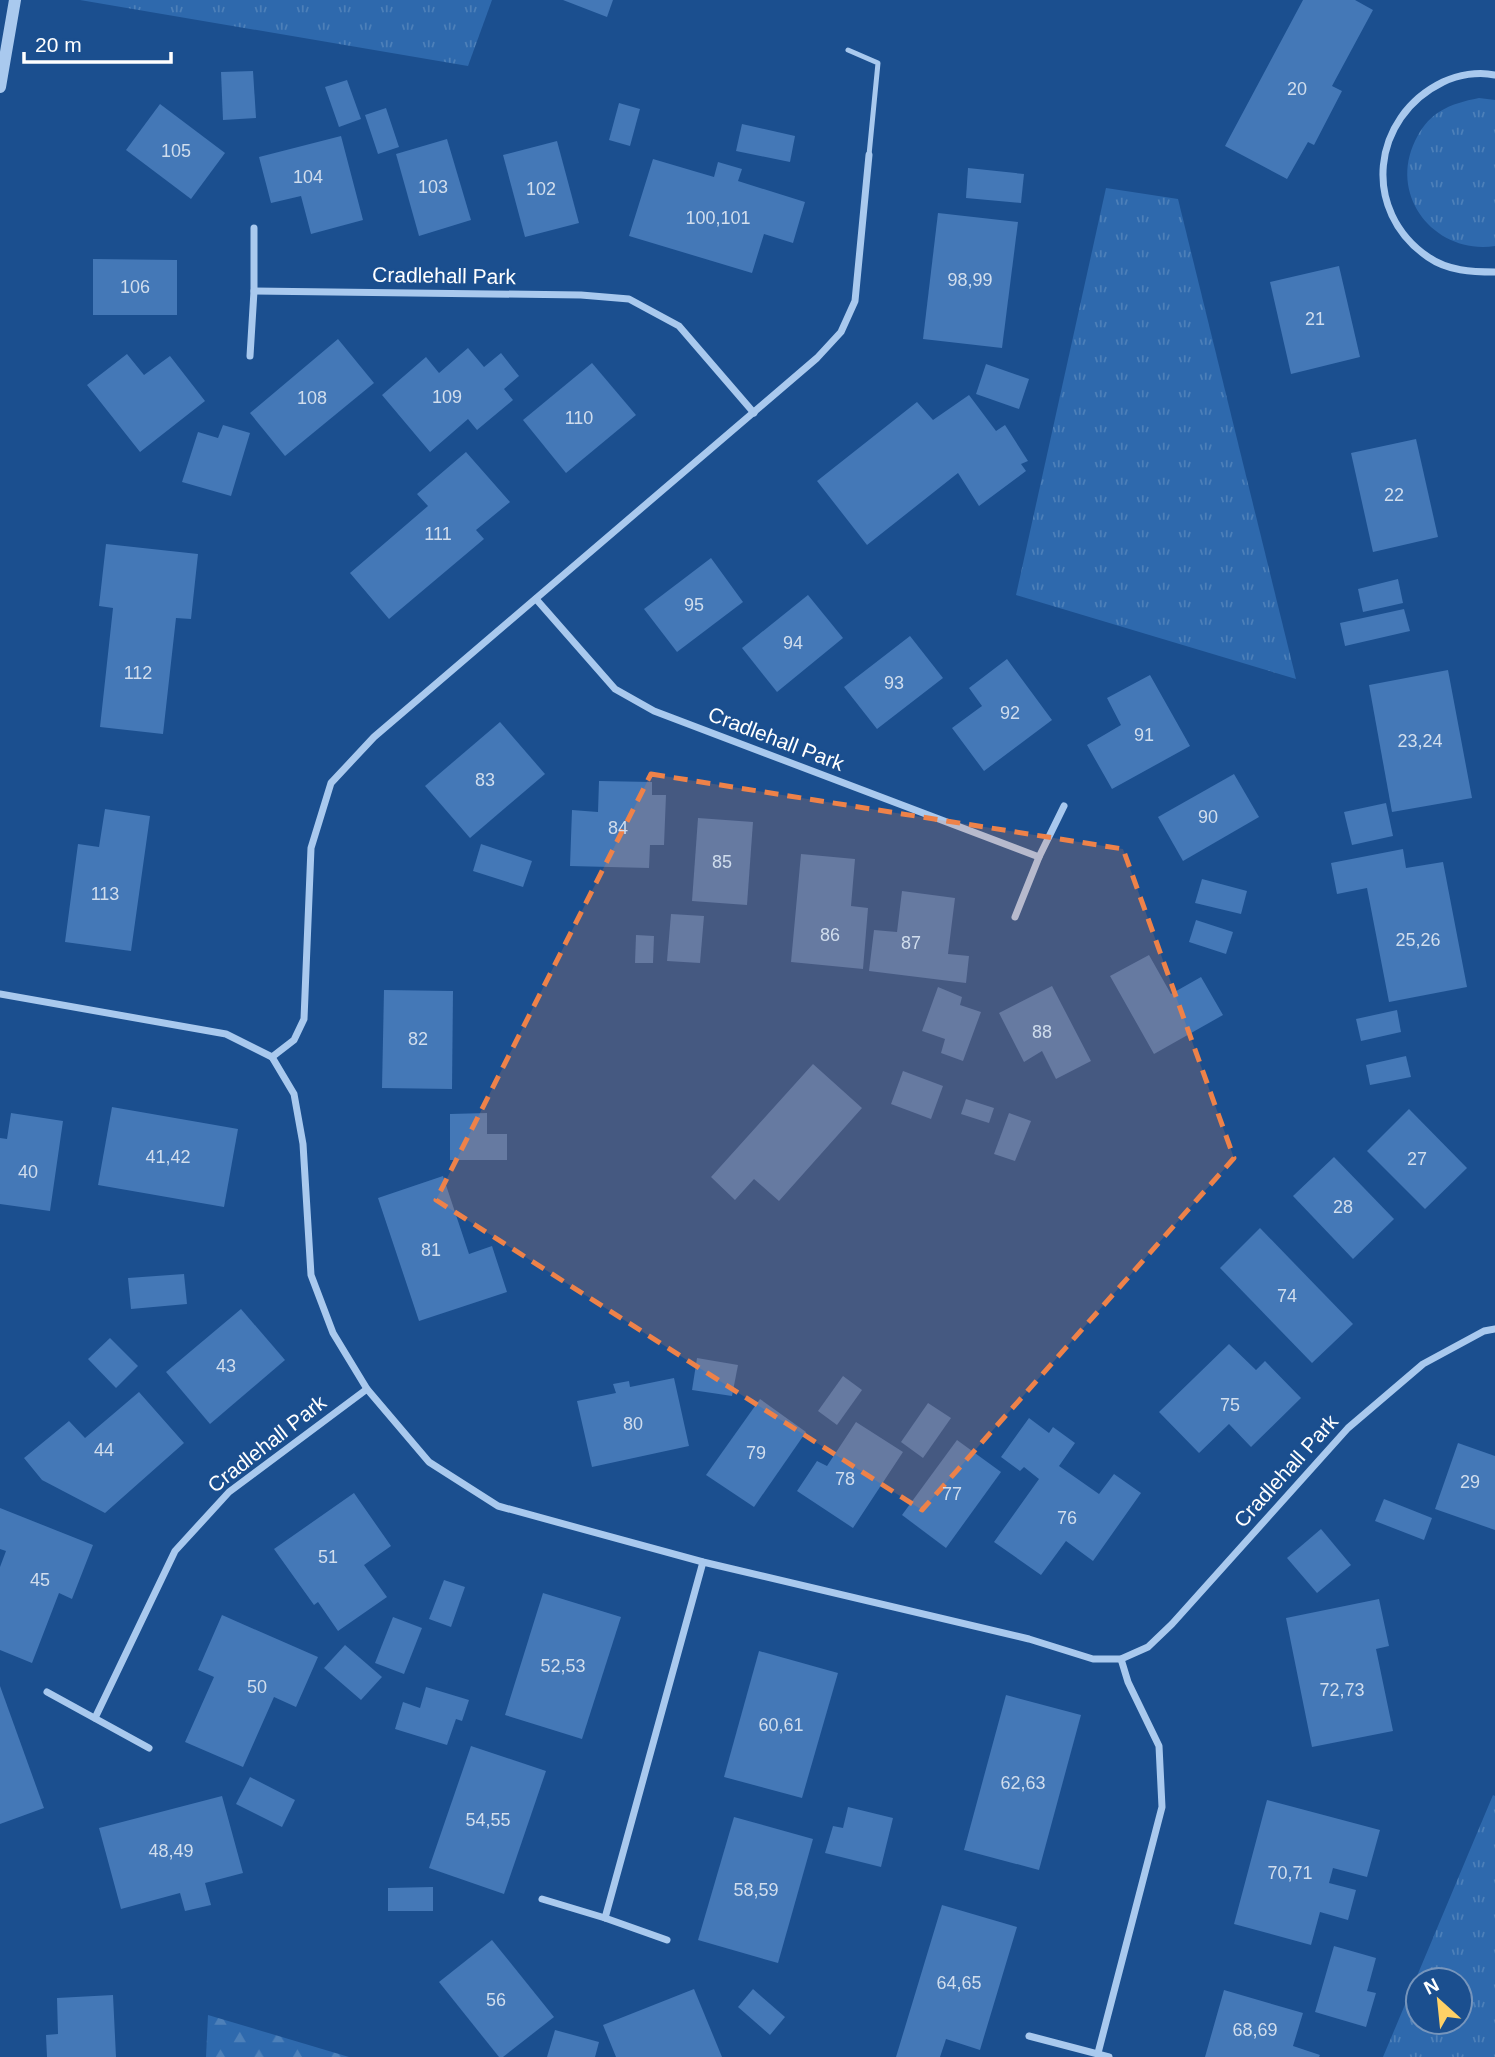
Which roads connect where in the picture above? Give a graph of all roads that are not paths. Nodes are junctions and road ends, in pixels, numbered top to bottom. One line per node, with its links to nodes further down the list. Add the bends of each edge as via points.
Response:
1 (15, 0): 4 (street)
2 (848, 50): 5 (lane, via 878,63)
3 (1495, 75): 7 (street, via 1455,76 1426,90 1402,114 1387,142 1382,174 1388,207 1404,235 1429,258 1461,271)
4 (0, 87)
5 (869, 155): 10 (street, via 855,301 841,332)
6 (254, 228): 8 (street)
7 (1495, 273)
8 (254, 291): 9 (street); 10 (street, Cradlehall Park, via 629,299 680,326)
9 (250, 356)
10 (754, 413): 11 (street)
11 (536, 600): 13 (street, Cradlehall Park, via 615,689 654,711); 16 (street, via 374,737 331,783 312,848 304,1019 293,1040)
12 (1064, 806): 13 (street)
13 (1039, 857): 14 (street)
14 (1015, 917)
15 (0, 994): 16 (street, via 226,1034)
16 (272, 1057): 18 (street, via 294,1094 303,1144 311,1275 333,1333)
17 (1495, 1329): 20 (street, Cradlehall Park, via 1423,1364 1348,1428 1172,1623 1148,1647)
18 (368, 1389): 19 (street, via 429,1462 498,1506); 22 (street, Cradlehall Park, via 229,1492 175,1551)
19 (702, 1562): 20 (street, via 1028,1639 1093,1659); 25 (street)
20 (1121, 1659): 28 (street, via 1159,1746 1162,1807)
21 (47, 1692): 22 (street)
22 (95, 1718): 23 (street)
23 (149, 1748)
24 (542, 1899): 25 (street)
25 (606, 1918): 26 (street)
26 (667, 1940)
27 (1029, 2036): 28 (street)
28 (1098, 2053): 29 (street)
29 (1109, 2057)

